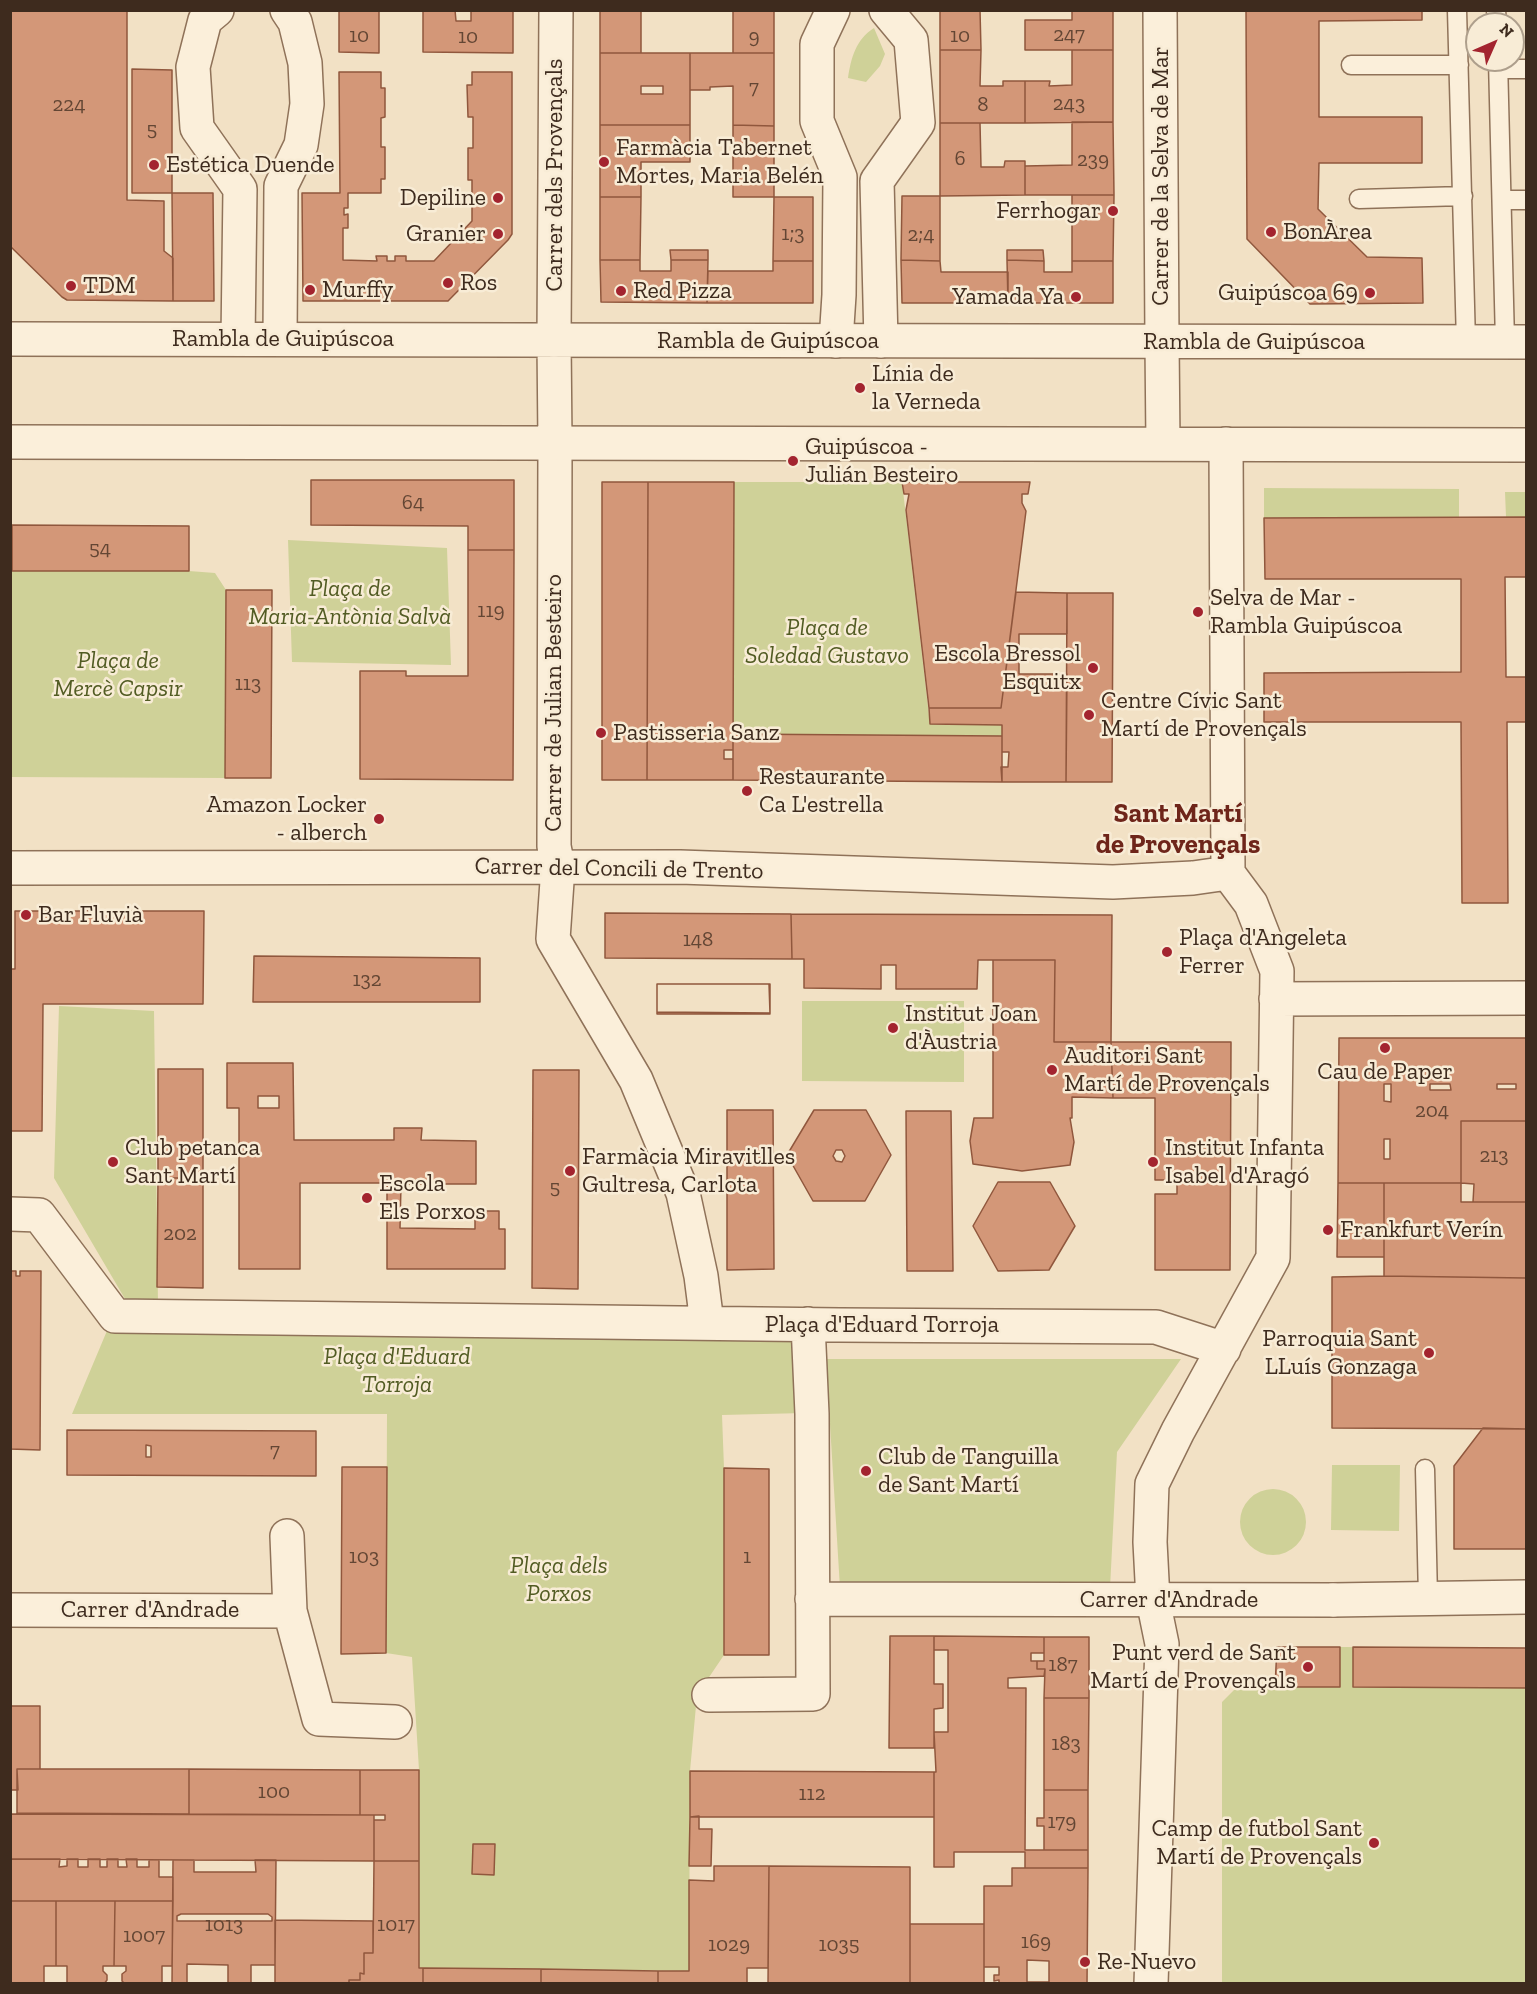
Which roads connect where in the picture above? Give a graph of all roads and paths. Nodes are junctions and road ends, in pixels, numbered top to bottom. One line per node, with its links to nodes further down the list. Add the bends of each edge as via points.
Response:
1 (217, 10): 16 (street, via 205,20 193,67 197,128 240,189)
2 (287, 10): 17 (street, via 295,22 305,63 307,104 301,145 281,186)
3 (556, 10): 18 (street, Carrer dels Provençals)
4 (833, 10): 19 (street, via 817,44 817,121 840,177)
5 (886, 10): 20 (street, via 911,40 918,123 877,181)
6 (1160, 10): 21 (street, Carrer de la Selva de Mar)
7 (1457, 10): 9 (lane)
8 (1351, 65): 9 (lane)
9 (1459, 65): 11 (lane)
10 (1498, 72): 13 (lane)
11 (1462, 196): 12 (lane); 23 (lane)
12 (1359, 199)
13 (1502, 200): 14 (lane); 22 (lane)
14 (1527, 200)
15 (10, 339): 16 (street, Rambla de Guipúscoa)
16 (238, 339): 17 (street, Rambla de Guipúscoa)
17 (280, 339): 18 (street, Rambla de Guipúscoa)
18 (554, 340): 19 (street, Rambla de Guipúscoa); 25 (street, Carrer dels Provençals)
19 (836, 341): 20 (street, Rambla de Guipúscoa)
20 (881, 341): 21 (street, Rambla de Guipúscoa)
21 (1162, 342): 23 (street, Rambla de Guipúscoa); 26 (street, Carrer de la Selva de Mar)
22 (1516, 342): 23 (street, Rambla de Guipúscoa)
23 (1466, 343)
24 (10, 442): 25 (street)
25 (555, 443): 26 (street); 29 (street, Carrer de Julian Besteiro, via 554,846)
26 (1163, 444): 27 (street)
27 (1226, 444): 28 (street); 31 (street)
28 (1527, 445)
29 (558, 867): 30 (street, Carrer del Concili de Trento); 31 (street, Carrer del Concili de Trento, via 680,867 1113,882); 35 (street, Carrer de Julian Besteiro, via 554,939 636,1080 683,1193)
30 (10, 868)
31 (1228, 873): 33 (street, via 1251,904 1277,971)
32 (1527, 998): 33 (street)
33 (1276, 999): 37 (street, via 1274,1258)
34 (10, 1214): 35 (street, Plaça d'Eduard Torroja, via 39,1215 115,1316)
35 (707, 1323): 36 (street, Plaça d'Eduard Torroja)
36 (808, 1324): 37 (street, Plaça d'Eduard Torroja, via 1156,1327); 42 (street)
37 (1224, 1349): 43 (street, via 1152,1484)
38 (1425, 1469): 41 (lane)
39 (287, 1536): 45 (street)
40 (1527, 1597): 41 (street, Carrer d'Andrade)
41 (1428, 1598): 43 (street, Carrer d'Andrade)
42 (812, 1599): 43 (street, Carrer d'Andrade); 46 (street, via 813,1694)
43 (1153, 1600): 48 (street, via 1162,1644)
44 (10, 1610): 45 (street, Carrer d'Andrade)
45 (290, 1611): 47 (street, via 319,1719)
46 (708, 1695)
47 (395, 1722)
48 (1151, 1983)

